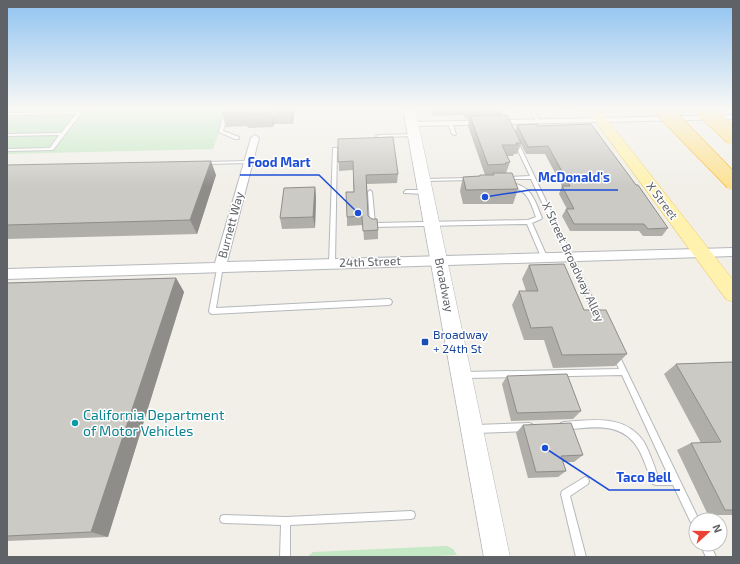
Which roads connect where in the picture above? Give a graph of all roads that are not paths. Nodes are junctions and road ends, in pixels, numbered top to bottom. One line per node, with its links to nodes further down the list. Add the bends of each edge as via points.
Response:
1 (45, 134): 8 (lane)
2 (63, 134): 14 (lane, via 51,150)
3 (227, 134): 11 (lane)
4 (388, 134): 9 (lane)
5 (415, 134): 24 (main road, Broadway)
6 (611, 134): 30 (main road, X Street)
7 (687, 134): 21 (highway, bridge)
8 (7, 135)
9 (378, 136)
10 (514, 137): 17 (lane, X Street Broadway Alley)
11 (237, 138)
12 (255, 138): 15 (street, Burnett Way)
13 (335, 149): 34 (lane)
14 (7, 150)
15 (248, 162): 16 (lane); 35 (street, Burnett Way)
16 (201, 163)
17 (533, 177): 18 (lane); 31 (lane, X Street Broadway Alley)
18 (504, 178)
19 (468, 179): 20 (lane); 22 (lane); 24 (lane)
20 (475, 179)
21 (733, 182)
22 (472, 185)
23 (506, 185): 27 (lane, via 520,187 530,195 539,218)
24 (424, 186): 26 (lane); 28 (main road, Broadway)
25 (370, 192): 28 (lane, via 373,225)
26 (406, 192)
27 (529, 222): 28 (lane); 32 (lane)
28 (432, 224): 33 (main road, Broadway)
29 (733, 252): 30 (street, 24th Street)
30 (702, 253): 31 (street, 24th Street); 37 (main road, X Street)
31 (570, 257): 32 (street, 24th Street); 39 (lane, X Street Broadway Alley)
32 (545, 259): 33 (street, 24th Street)
33 (439, 261): 34 (street, 24th Street); 42 (main road, Broadway)
34 (332, 263): 35 (street, 24th Street)
35 (220, 266): 36 (street, 24th Street); 38 (lane, via 212,311)
36 (7, 274)
37 (733, 294)
38 (389, 302)
39 (601, 322)
40 (614, 350): 41 (lane)
41 (624, 372): 42 (lane); 47 (lane)
42 (460, 375): 45 (main road, Broadway)
43 (552, 426): 47 (lane, via 608,424 621,427 633,434 641,444 656,481)
44 (536, 427): 45 (lane)
45 (472, 429): 53 (main road, Broadway)
46 (585, 481): 54 (lane, via 565,494)
47 (675, 481): 48 (lane)
48 (690, 512)
49 (411, 515): 51 (lane)
50 (224, 519): 51 (lane)
51 (286, 521): 52 (lane)
52 (284, 557)
53 (497, 557)
54 (581, 557)

